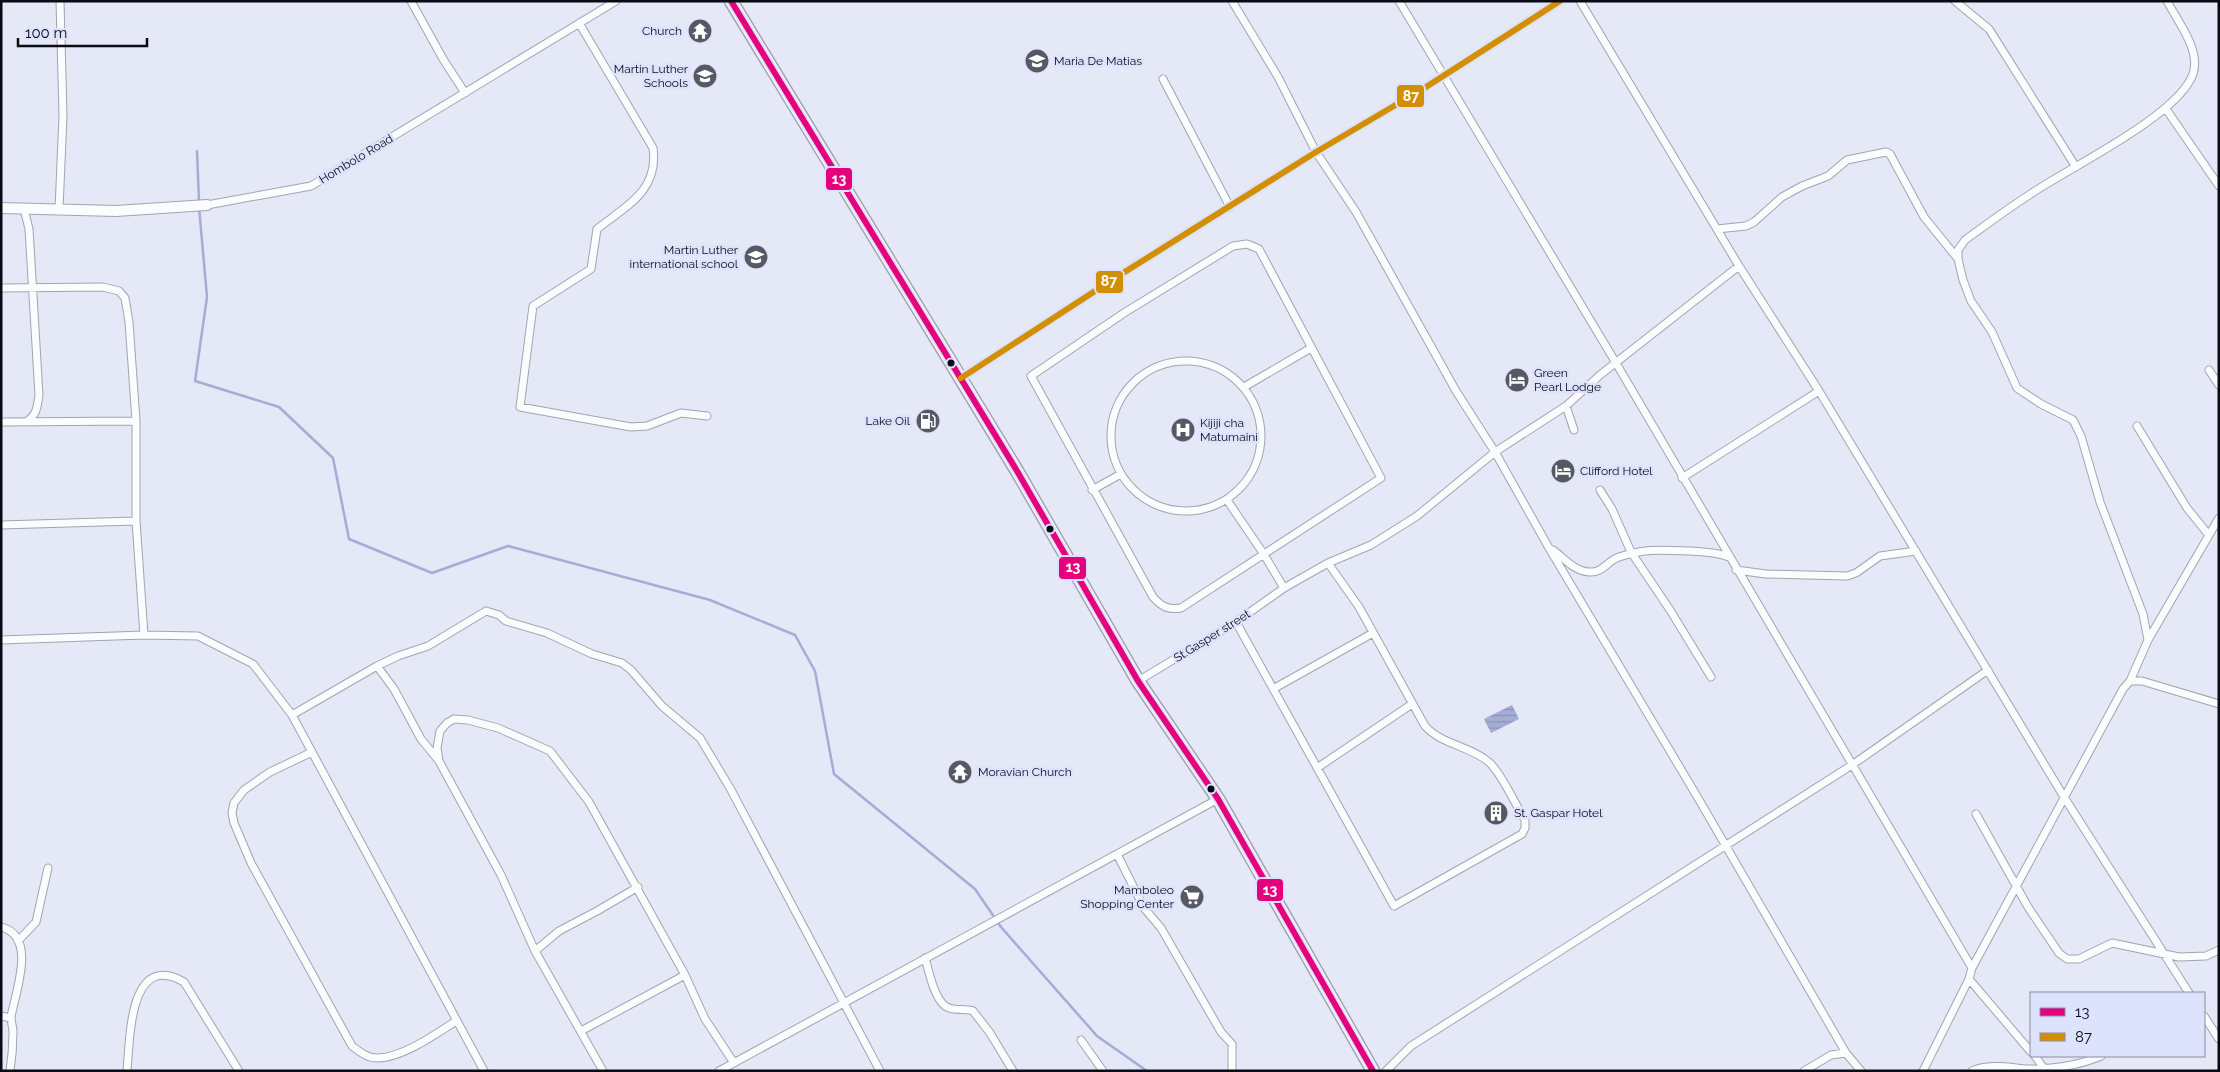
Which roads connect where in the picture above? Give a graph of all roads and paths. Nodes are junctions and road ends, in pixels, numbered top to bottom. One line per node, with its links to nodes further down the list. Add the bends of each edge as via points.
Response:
1 (60, 1): 23 (street, via 63,116)
2 (411, 1): 14 (street)
3 (616, 1): 11 (street, Hombolo Road)
4 (731, 1): 32 (highway)
5 (1232, 1): 16 (street, via 1278,77)
6 (1399, 1): 12 (street)
7 (1560, 1): 12 (street)
8 (1580, 1): 24 (street)
9 (1955, 1): 17 (street, via 1989,29)
10 (2167, 1): 15 (street, via 2194,53 2194,64 2186,88)
11 (579, 24): 14 (street, Hombolo Road); 37 (street, via 653,148 655,163 644,192 597,229 591,269 533,306 520,407 631,427 647,426 681,413)
12 (1443, 74): 16 (street); 30 (street)
13 (1163, 79): 20 (street)
14 (465, 93): 19 (street, Hombolo Road, via 311,186)
15 (2166, 109): 17 (street); 18 (street)
16 (1316, 152): 20 (street); 43 (street, via 1356,212 1456,391)
17 (2076, 166): 25 (street, via 1965,240 1958,250)
18 (2219, 186)
19 (207, 205): 23 (street, Hombolo Road, via 116,211)
20 (1230, 207): 32 (street)
21 (1, 208): 22 (street, Hombolo Road)
22 (24, 208): 23 (street, Hombolo Road); 27 (street)
23 (59, 209)
24 (1717, 229): 25 (street, via 1746,226 1782,198 1828,176 1847,160 1886,152 1924,217); 26 (street)
25 (1958, 259): 66 (street, via 1971,301 1992,332 2017,388 2072,420 2081,436 2100,502 2143,614)
26 (1739, 266): 30 (street, St.Gasper street); 35 (street)
27 (32, 287): 28 (street); 38 (street, via 119,291 124,298 129,322); 40 (street, via 39,395 34,417)
28 (1, 288)
29 (1311, 348): 34 (street); 46 (street, via 1259,249 1247,244 1232,246 1124,313 1031,376); 57 (street, via 1381,478)
30 (1616, 363): 36 (street, St.Gasper street); 45 (street)
31 (2209, 370): 33 (street)
32 (961, 378): 70 (highway)
33 (2219, 385)
34 (1244, 387): 44 (street, via 1229,373 1191,360 1152,368 1135,380 1122,396 1114,415 1111,435); 48 (street, via 1257,409 1262,434 1258,460 1246,483)
35 (1819, 391): 45 (street); 55 (street)
36 (1566, 406): 42 (street); 43 (street, St.Gasper street)
37 (707, 416)
38 (136, 421): 40 (street); 50 (street)
39 (1, 422): 40 (street)
40 (26, 422)
41 (2137, 426): 53 (street, via 2183,502)
42 (1574, 430)
43 (1495, 452): 54 (street); 59 (street, St.Gasper street, via 1417,516 1371,545)
44 (1121, 474): 46 (street); 48 (street, via 1145,500 1169,510 1195,512)
45 (1682, 478): 58 (street)
46 (1092, 490): 57 (street, via 1153,597 1162,606 1181,608)
47 (1600, 490): 56 (street)
48 (1227, 500): 57 (street)
49 (2219, 518): 52 (street)
50 (136, 521): 51 (street); 64 (street)
51 (1, 526)
52 (2216, 526): 53 (street)
53 (2208, 534): 66 (street)
54 (1549, 548): 56 (street, via 1576,568 1590,572 1600,571 1616,558); 83 (street)
55 (1916, 551): 60 (street, via 1880,556 1847,576); 68 (street)
56 (1631, 552): 58 (street, via 1666,548); 69 (street)
57 (1263, 553): 61 (street)
58 (1729, 557): 60 (street)
59 (1328, 563): 61 (street, St.Gasper street); 63 (street)
60 (1736, 570): 78 (street)
61 (1284, 588): 62 (street, St.Gasper street)
62 (1236, 622): 70 (street, St.Gasper street); 72 (street)
63 (1373, 632): 72 (street); 73 (street)
64 (144, 635): 65 (street); 75 (street, via 198,636 232,652 253,664)
65 (1, 640)
66 (2148, 640): 71 (street)
67 (377, 666): 75 (street); 77 (street, via 394,688 421,739); 98 (street, via 428,646 486,611 622,663 662,706 700,738 730,788)
68 (1988, 670): 78 (street); 80 (street)
69 (1711, 677)
70 (1138, 681): 81 (highway)
71 (2130, 681): 74 (street, via 2142,681); 80 (street)
72 (1273, 689): 79 (street)
73 (1412, 704): 79 (street); 79 (street, via 1430,730 1491,764 1525,820 1522,834 1394,906)
74 (2219, 704)
75 (292, 715): 76 (street)
76 (312, 752): 102 (street); 102 (street, via 270,772 244,790 234,803 234,823 251,863 352,1046 365,1055 378,1058 425,1040)
77 (439, 761): 86 (street, via 440,731 454,719 498,728 550,751 589,802); 91 (street, via 501,875)
78 (1852, 765): 83 (street); 94 (street)
79 (1317, 768)
80 (2064, 797): 87 (street); 92 (street)
81 (1218, 800): 84 (street); 122 (highway)
82 (1976, 814): 87 (street)
83 (1726, 847): 107 (street); 123 (street, via 1411,1046)
84 (1117, 854): 93 (street); 121 (street, via 1144,908 1161,928 1221,1032 1232,1044)
85 (48, 868): 89 (street, via 36,922)
86 (638, 887): 91 (street, via 559,931); 95 (street)
87 (2017, 888): 92 (street, via 2059,953 2067,960 2079,959 2112,943); 94 (street)
88 (1, 927): 89 (street, via 9,928)
89 (18, 941): 100 (street, via 22,967)
90 (2219, 950): 92 (street, via 2201,957)
91 (535, 951): 103 (street)
92 (2163, 954): 97 (street)
93 (925, 958): 98 (street); 119 (street, via 936,994 943,1005 973,1012)
94 (1972, 968): 96 (street)
95 (685, 975): 103 (street); 110 (street, via 705,1019)
96 (1969, 979): 106 (street); 126 (street)
97 (2188, 992)
98 (844, 1004): 110 (street); 118 (street)
99 (1, 1016): 100 (street)
100 (11, 1018): 112 (street)
101 (2205, 1018): 104 (street)
102 (456, 1021): 115 (street)
103 (581, 1031): 116 (street)
104 (2219, 1039)
105 (1081, 1040): 120 (street)
106 (2030, 1051)
107 (1846, 1053): 124 (street, via 1831,1055); 125 (street)
108 (2035, 1057): 111 (street)
109 (2098, 1057): 111 (street)
110 (734, 1063): 117 (street)
111 (2046, 1070): 127 (street, via 1998,1067)
112 (10, 1071)
113 (128, 1071): 114 (street, via 128,1043 137,998 149,979 163,974 184,982)
114 (239, 1071)
115 (484, 1071)
116 (604, 1071)
117 (719, 1071)
118 (880, 1071)
119 (1013, 1071)
120 (1104, 1071)
121 (1232, 1071)
122 (1373, 1071)
123 (1386, 1071)
124 (1804, 1071)
125 (1861, 1071)
126 (1923, 1071)
127 (1972, 1071)

